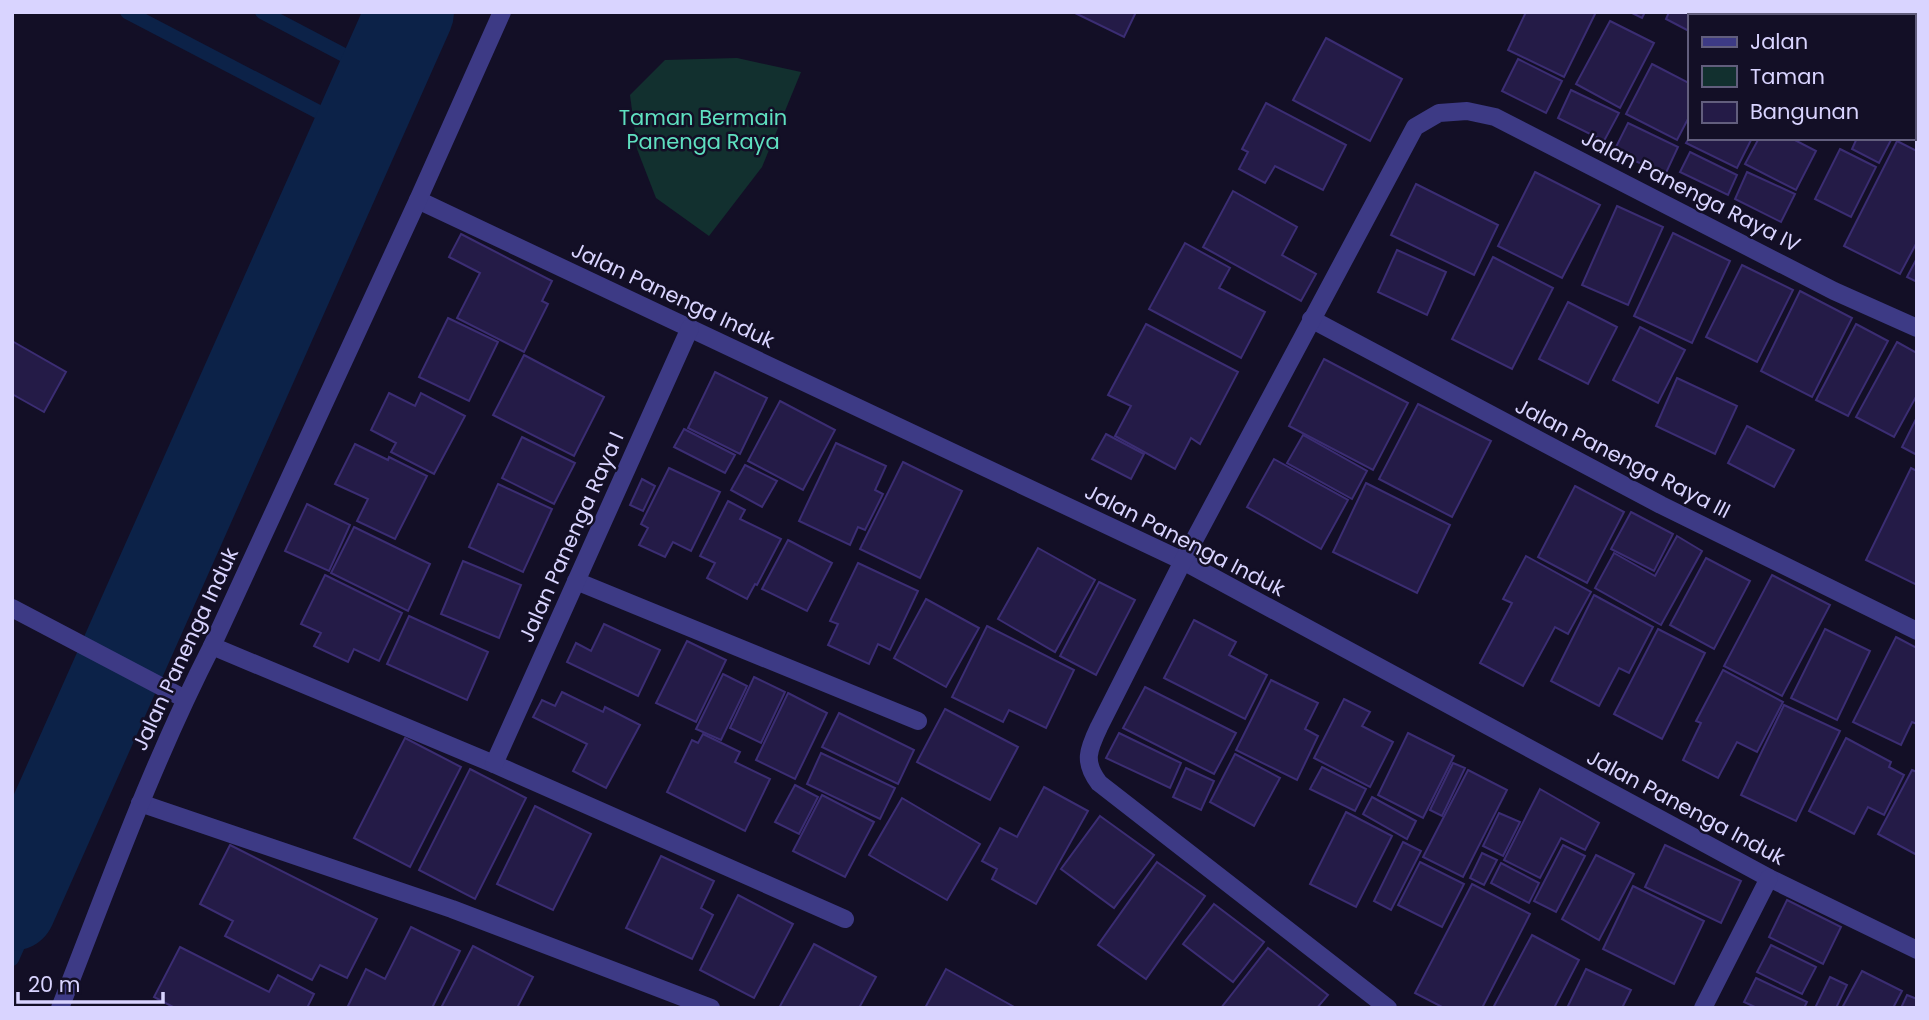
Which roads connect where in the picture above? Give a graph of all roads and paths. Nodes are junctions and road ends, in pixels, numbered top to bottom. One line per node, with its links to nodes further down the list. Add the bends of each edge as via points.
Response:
1 (502, 12): 2 (street, Jalan Panenga Induk)
2 (418, 200): 4 (street, Jalan Panenga Induk); 10 (street, Jalan Panenga Induk)
3 (1311, 319): 5 (street, Jalan Panenga Raya IV, via 1415,127 1439,113 1467,111 1495,117 1834,291); 6 (street); 9 (street, Jalan Panenga Raya III, via 1661,505)
4 (690, 328): 6 (street, Jalan Panenga Induk); 7 (street, Jalan Panenga Raya I)
5 (1917, 328)
6 (1183, 561): 15 (street, Jalan Panenga Induk); 20 (street, via 1092,742 1090,771 1099,783)
7 (576, 581): 12 (street); 13 (street, Jalan Panenga Raya I)
8 (12, 608): 11 (street)
9 (1917, 631)
10 (212, 646): 11 (street, Jalan Panenga Induk); 13 (street)
11 (185, 699): 14 (street, Jalan Panenga Induk)
12 (918, 721)
13 (494, 764): 16 (street)
14 (140, 803): 18 (street, Jalan Panenga Induk); 19 (street, via 452,909)
15 (1769, 878): 17 (street, Jalan Panenga Induk); 21 (street)
16 (845, 919)
17 (1917, 950)
18 (60, 1008)
19 (711, 1008)
20 (1388, 1008)
21 (1703, 1008)

